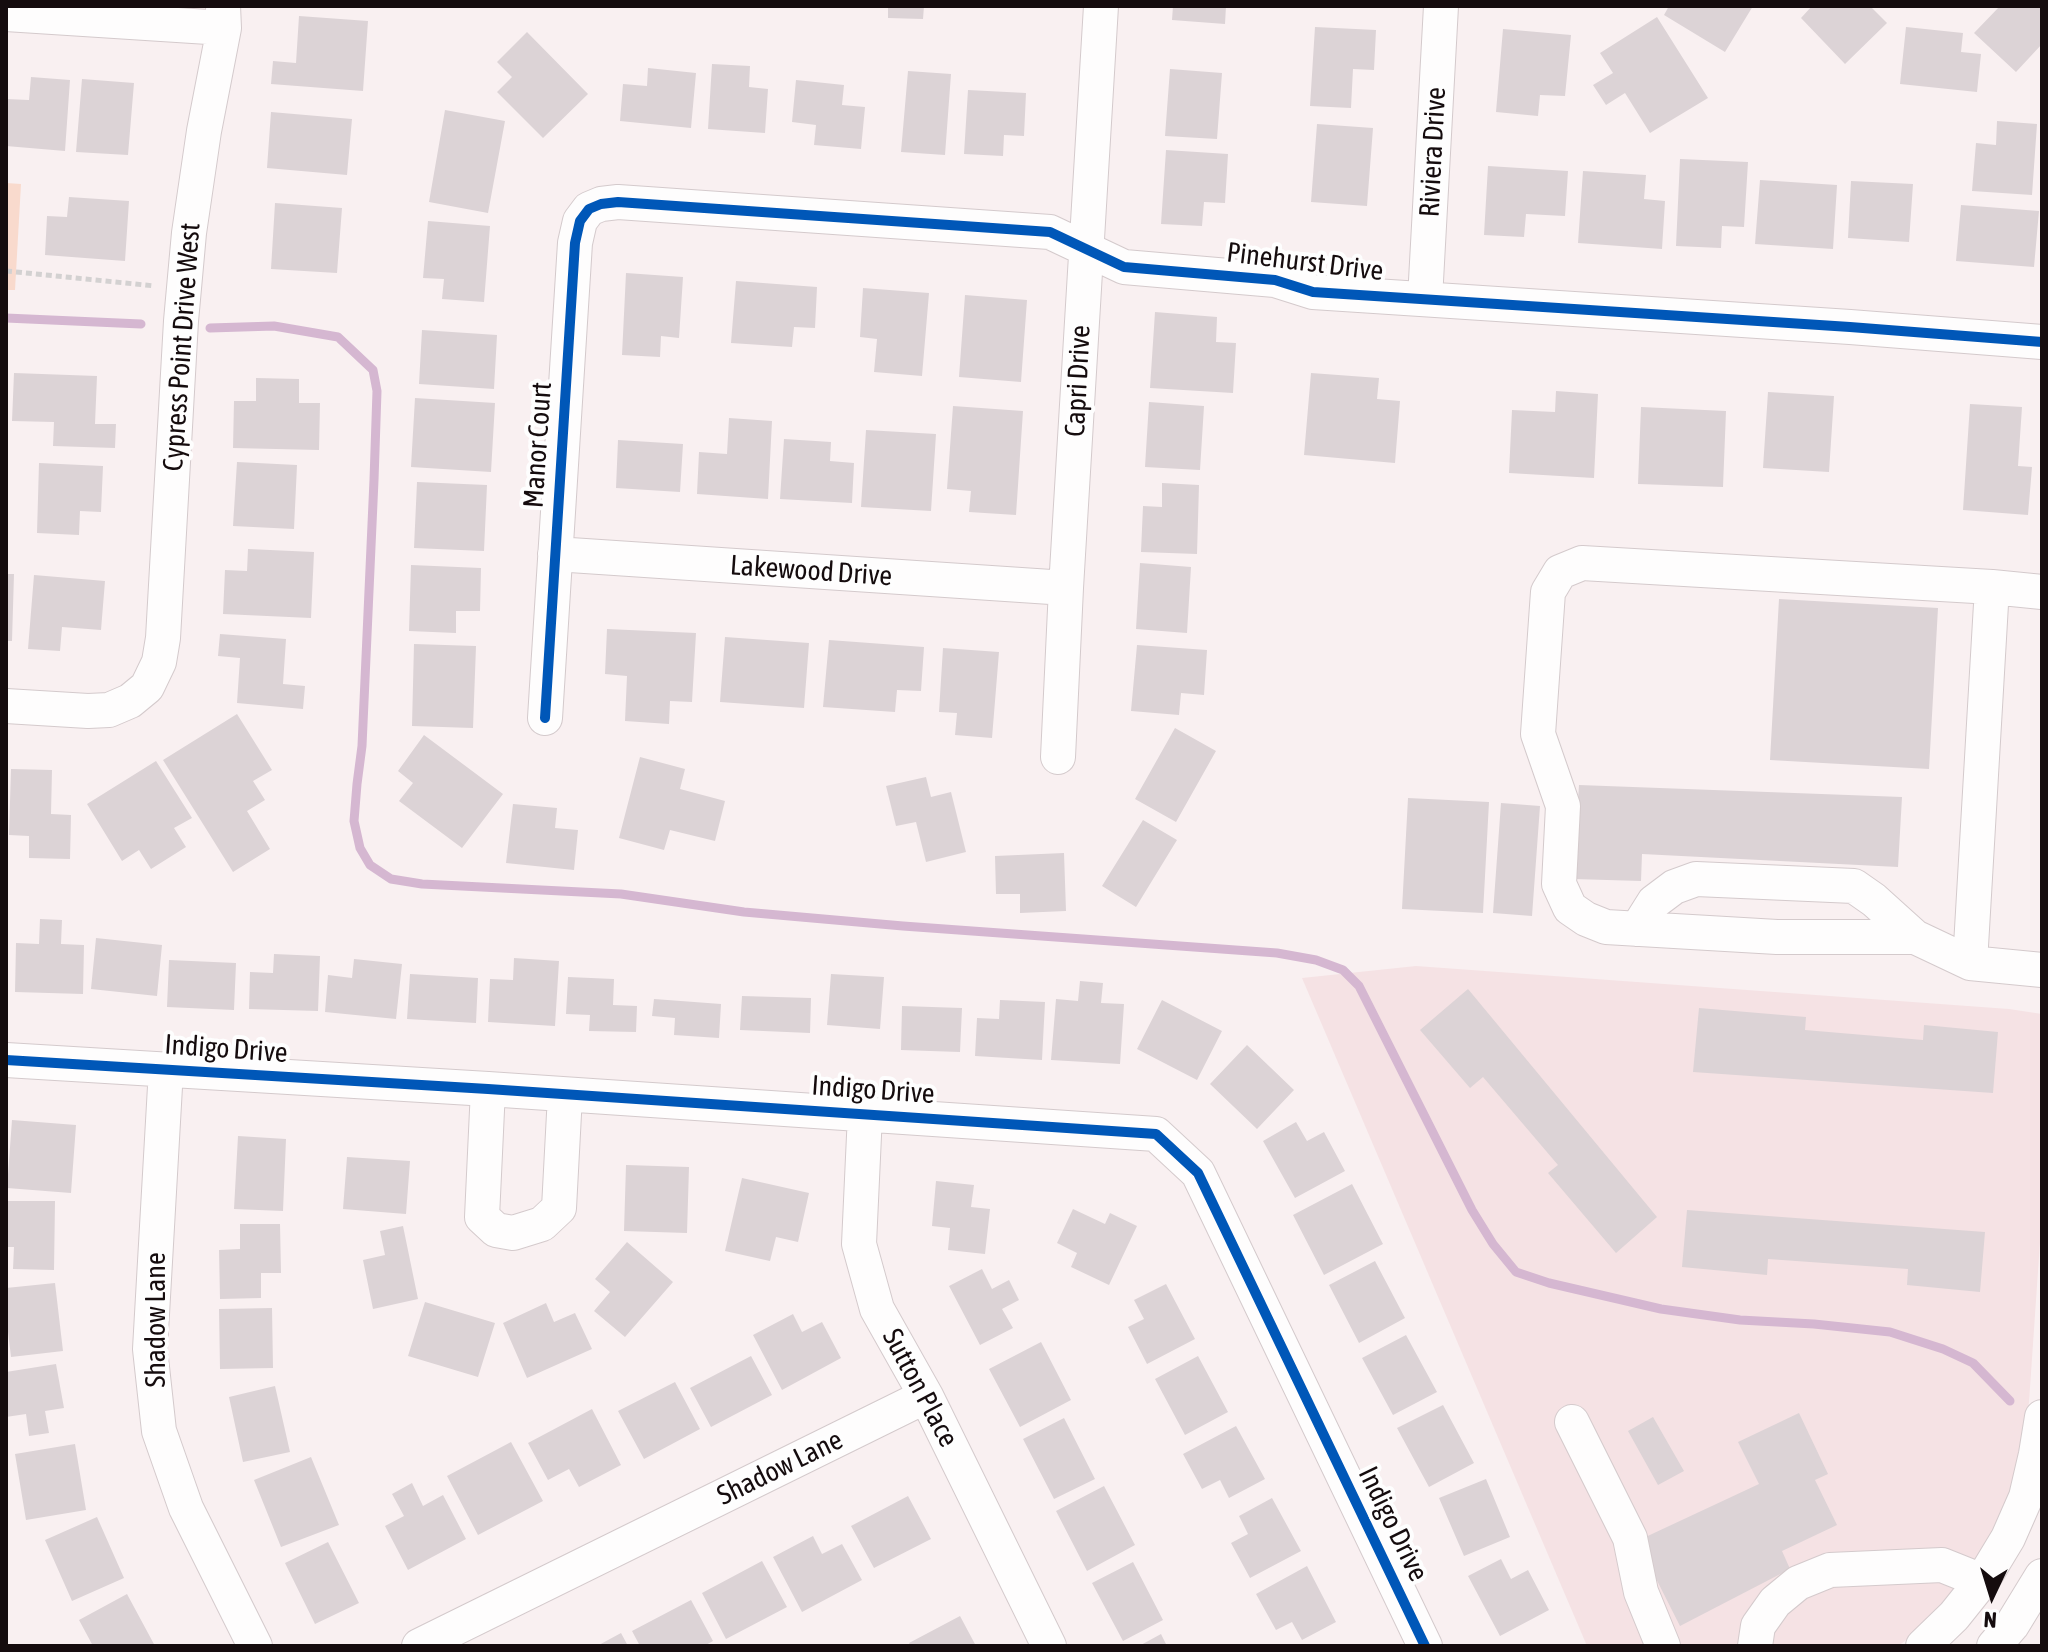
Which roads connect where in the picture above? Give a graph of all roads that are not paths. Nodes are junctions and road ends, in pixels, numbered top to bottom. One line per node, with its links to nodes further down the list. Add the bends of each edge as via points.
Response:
1 (1101, 6): 6 (street, Capri Drive)
2 (1441, 6): 7 (street, Riviera Drive)
3 (6, 14): 4 (street)
4 (223, 17): 13 (street, Cypress Point Drive West, via 189,233 159,662 147,687 109,710)
5 (618, 202): 6 (street, Pinehurst Drive, via 1050,232); 9 (street, Manor Court, via 589,209 575,243)
6 (1086, 249): 7 (street, Pinehurst Drive, via 1124,267 1275,280 1313,292); 11 (street, Capri Drive)
7 (1425, 299): 8 (street, Pinehurst Drive)
8 (2042, 342)
9 (555, 554): 11 (street, Lakewood Drive); 14 (street, Manor Court)
10 (1992, 587): 12 (street); 16 (street, via 1582,563 1560,572 1548,592 1538,734 1563,806 1559,884 1570,908 1586,919 1606,927); 18 (street)
11 (1066, 588): 15 (street, Capri Drive)
12 (2042, 592)
13 (6, 706)
14 (545, 718)
15 (1058, 757)
16 (1637, 929): 17 (street); 17 (street, via 1654,902 1696,879 1854,886)
17 (1915, 937): 18 (street)
18 (1970, 963): 19 (street)
19 (2042, 970)
20 (6, 1060): 21 (street, Indigo Drive)
21 (166, 1069): 22 (street, Indigo Drive); 30 (street, Shadow Lane, via 150,1349 159,1431 186,1508)
22 (488, 1089): 23 (street, Indigo Drive); 23 (street, via 482,1217 496,1230 513,1233 542,1224 559,1208)
23 (565, 1095): 24 (street, Indigo Drive)
24 (865, 1114): 25 (street, Sutton Place, via 859,1244 877,1309); 33 (street, Indigo Drive, via 1156,1134 1198,1173)
25 (926, 1396): 31 (street, Shadow Lane); 32 (street, Sutton Place)
26 (2042, 1417): 29 (street, via 2026,1497)
27 (1572, 1422): 34 (street, via 1630,1538 1641,1592)
28 (2042, 1576): 37 (street)
29 (1982, 1581): 35 (street, via 1942,1565 1830,1570 1798,1583 1775,1602 1758,1626); 36 (street)
30 (255, 1646)
31 (419, 1646)
32 (1049, 1646)
33 (1425, 1646)
34 (1663, 1646)
35 (1755, 1646)
36 (1923, 1646)
37 (1994, 1646)

